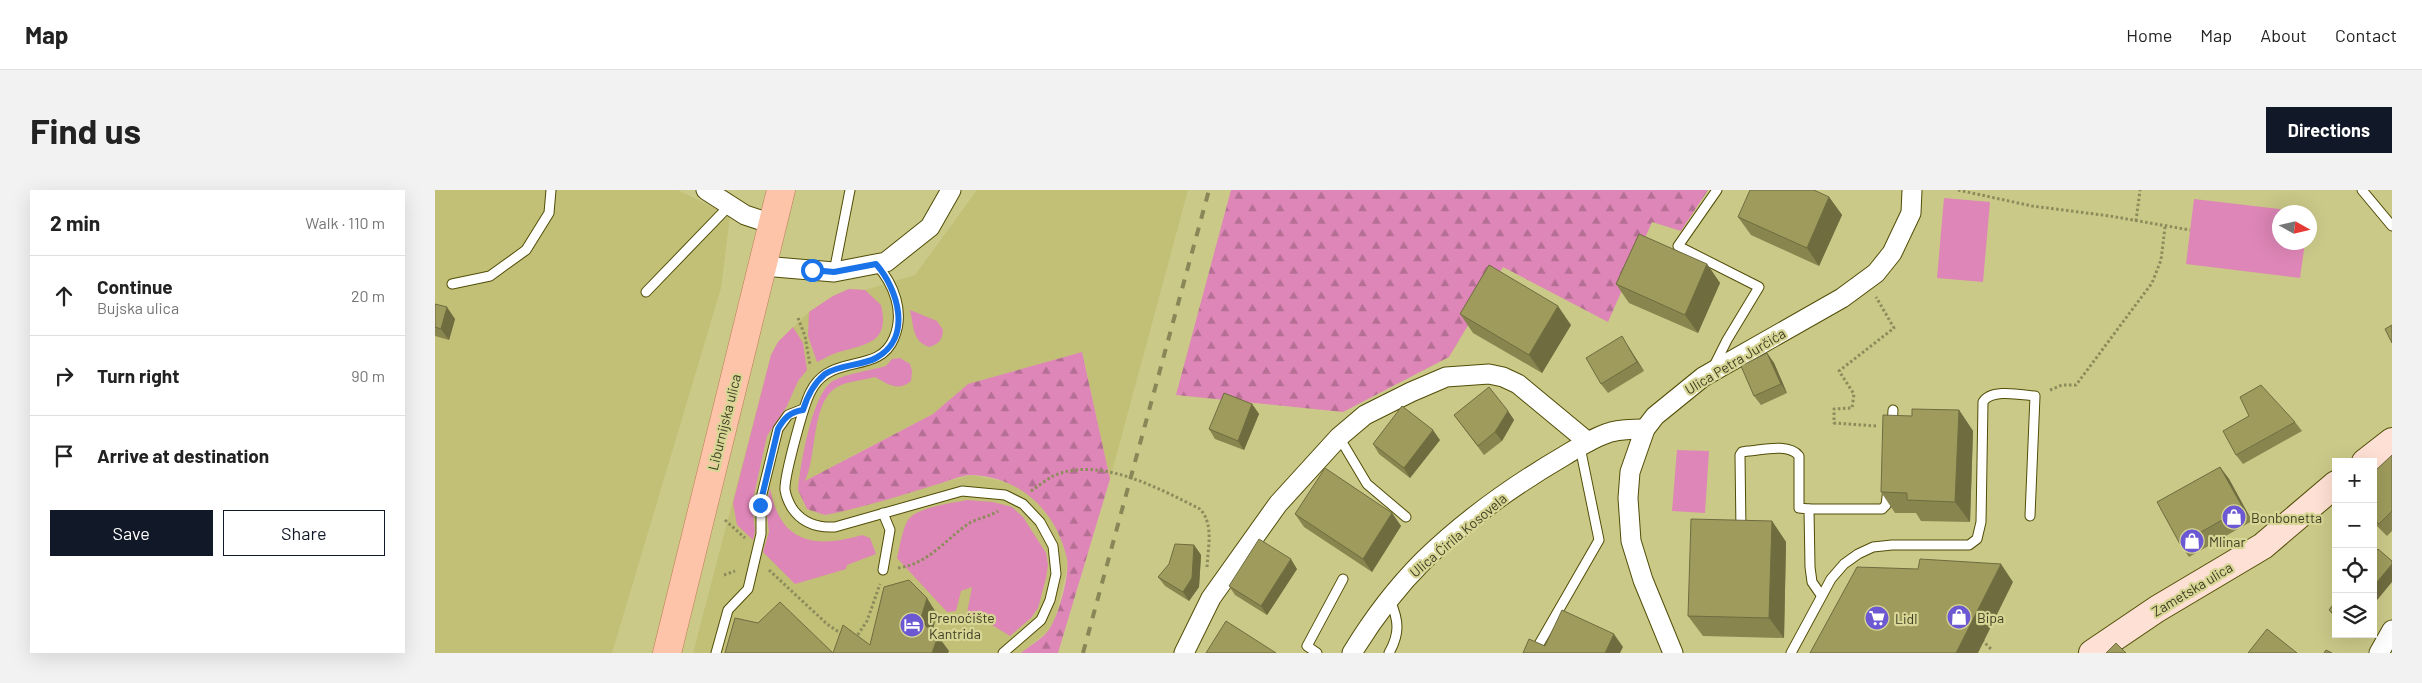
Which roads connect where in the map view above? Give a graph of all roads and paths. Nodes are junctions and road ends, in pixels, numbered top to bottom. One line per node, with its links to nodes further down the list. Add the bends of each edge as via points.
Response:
1 (551, 190): 19 (lane, via 549,213 526,250 490,276)
2 (781, 190): 12 (main road, Liburnijska ulica)
3 (850, 190): 18 (lane)
4 (951, 190): 16 (street, via 929,228 886,262)
5 (1717, 190): 24 (lane, via 1678,246 1759,287)
6 (1913, 190): 24 (street, Ulica Petra Jurčića, via 1911,213 1892,253 1876,272 1842,298)
7 (1957, 190): 11 (path, via 2032,206)
8 (2140, 190): 11 (path)
9 (2362, 190): 13 (lane)
10 (719, 196): 12 (street, via 745,215); 21 (lane)
11 (2136, 221): 14 (path)
12 (772, 224): 17 (main road, Liburnijska ulica)
13 (2392, 226)
14 (2165, 227): 15 (path); 25 (path, via 2161,260 2152,283 2076,385)
15 (2190, 230)
16 (876, 264): 18 (street); 26 (lane, via 889,281 897,303 898,326 891,345 875,358 826,374 811,391)
17 (763, 266): 18 (street); 57 (main road, Liburnijska ulica)
18 (834, 272)
19 (452, 284)
20 (1872, 290): 28 (path, via 1894,328 1839,371 1854,394 1852,408 1834,409 1834,423)
21 (646, 292)
22 (798, 318): 23 (path)
23 (810, 371)
24 (1712, 371): 29 (street, Ulica Petra Jurčića, via 1673,400)
25 (2062, 385)
26 (803, 410): 39 (lane, via 786,480 785,490 793,509 807,522 826,528); 44 (lane, via 788,415 778,429 761,498 762,529)
27 (1893, 410): 28 (lane)
28 (1892, 427): 31 (lane)
29 (1645, 429): 33 (street, Ulica Ćirila Kosovela, via 1610,433); 64 (street, Ulica Petra Jurčića, via 1630,472 1631,541)
30 (1339, 437): 33 (street, via 1365,415 1446,377 1489,374 1518,384); 41 (lane, via 1367,484); 60 (street, via 1278,504 1235,562 1211,598)
31 (1891, 437)
32 (2392, 441): 34 (main road)
33 (1584, 444): 52 (street, Ulica Ćirila Kosovela, via 1490,505 1426,559); 55 (lane, via 1599,540)
34 (2370, 458)
35 (1889, 476): 38 (lane, via 1887,505 1882,509)
36 (2332, 487): 66 (main road, Zametska ulica, via 2263,546 2157,609)
37 (1017, 500): 39 (lane, via 996,493 962,491); 47 (path, via 969,523 946,544 910,566); 49 (path, via 1054,476 1082,469 1107,471 1155,487 1200,508 1209,522); 59 (lane, via 1033,512 1048,534 1053,546 1056,574 1041,620)
38 (1809, 509): 43 (lane, via 1799,508 1799,456 1795,451 1742,452 1739,456); 51 (lane, via 1810,568 1812,582)
39 (883, 513): 47 (lane, via 890,530)
40 (2030, 516): 51 (lane, via 2035,396 1991,396 1983,402 1981,522 1977,539 1969,545 1873,547 1844,564)
41 (1406, 517)
42 (725, 520): 44 (path)
43 (1741, 530)
44 (756, 550): 58 (lane, via 748,589 728,610)
45 (763, 564): 47 (path, via 827,624 854,640 867,621)
46 (739, 570): 48 (path)
47 (883, 570)
48 (724, 575)
49 (1206, 577)
50 (1343, 579): 61 (lane, via 1307,646)
51 (1821, 595): 65 (lane)
52 (1390, 600): 62 (street, Ulica Ćirila Kosovela); 63 (lane, via 1396,613 1397,638)
53 (2392, 630): 67 (street)
54 (1977, 636): 56 (path)
55 (1538, 646)
56 (1992, 652)
57 (667, 653)
58 (716, 653)
59 (1003, 653)
60 (1185, 653)
61 (1317, 653)
62 (1352, 653)
63 (1389, 653)
64 (1673, 653)
65 (1791, 653)
66 (2092, 653)
67 (2379, 653)

